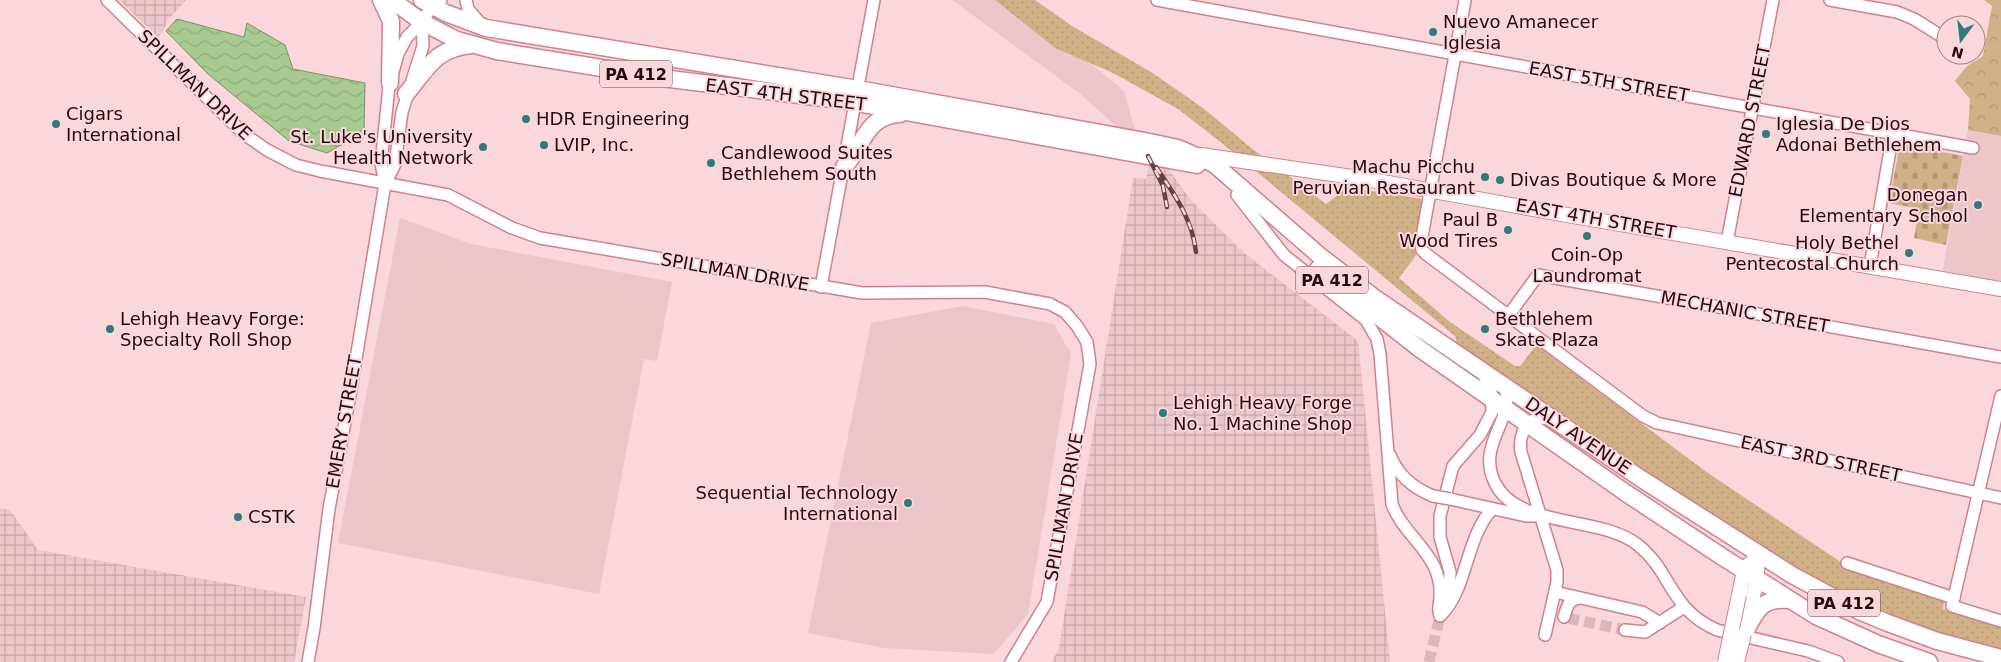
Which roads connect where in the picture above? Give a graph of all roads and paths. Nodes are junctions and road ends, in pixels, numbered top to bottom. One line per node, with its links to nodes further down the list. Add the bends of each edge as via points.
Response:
1 (107, 0): 26 (street, SPILLMAN DRIVE, via 255,142 306,168)
2 (381, 0): 16 (highway, via 391,21)
3 (392, 0): 11 (highway, EAST 4TH STREET / PA 412)
4 (466, 0): 12 (street, via 468,9)
5 (874, 0): 18 (street)
6 (1157, 0): 15 (street, EAST 5TH STREET)
7 (1465, 0): 15 (street)
8 (1773, 0): 19 (street, EDWARD STREET)
9 (1830, 0): 13 (street, via 1897,12)
10 (432, 2): 11 (street, EMERY STREET); 12 (highway, EAST 4TH STREET / PA 412)
11 (422, 22): 14 (highway, EAST 4TH STREET / PA 412, via 456,40); 16 (street, EMERY STREET, via 407,37 398,54); 17 (street, EMERY STREET, via 423,46)
12 (486, 28): 18 (highway, EAST 4TH STREET / PA 412)
13 (1936, 33)
14 (474, 45): 17 (highway, via 441,53); 18 (highway, EAST 4TH STREET / PA 412, via 670,80)
15 (1455, 54): 19 (street, EAST 5TH STREET); 27 (street)
16 (390, 83): 26 (street, EMERY STREET, via 381,163)
17 (406, 94): 26 (street, EMERY STREET, via 395,164)
18 (857, 96): 20 (highway, EAST 4TH STREET / PA 412); 22 (highway, EAST 4TH STREET / PA 412, via 1121,137); 25 (street)
19 (1752, 108): 21 (street, EAST 5TH STREET); 29 (street, EDWARD STREET)
20 (914, 113): 22 (highway, EAST 4TH STREET / PA 412); 25 (highway, via 887,115 878,120)
21 (1893, 133): 23 (street, EAST 5TH STREET); 30 (street)
22 (1140, 146): 24 (highway, EAST 4TH STREET / PA 412, via 1158,156); 24 (highway, EAST 4TH STREET / PA 412, via 1178,148)
23 (1973, 148)
24 (1184, 156): 27 (main road, EAST 4TH STREET, via 1235,158); 28 (highway, DALY AVENUE / PA 412); 35 (highway, DALY AVENUE / PA 412, via 1206,159 1220,168 1320,256 1374,298)
25 (844, 168): 31 (street)
26 (385, 184): 31 (street, SPILLMAN DRIVE, via 448,195 512,228 540,238); 64 (street, EMERY STREET, via 329,509)
27 (1430, 191): 29 (main road, EAST 4TH STREET); 33 (street, EAST 3RD STREET, via 1422,250)
28 (1237, 195): 38 (highway, DALY AVENUE / PA 412, via 1312,264 1420,349); 42 (street, via 1277,247 1370,325 1380,354)
29 (1727, 242): 30 (main road, EAST 4TH STREET)
30 (1870, 266): 32 (main road, EAST 4TH STREET)
31 (821, 287): 65 (street, SPILLMAN DRIVE, via 862,293 1005,294 1050,304 1065,312 1087,342 1090,364 1047,602)
32 (2001, 289)
33 (1508, 316): 34 (street, MECHANIC STREET, via 1538,275); 43 (street, EAST 3RD STREET, via 1657,424)
34 (2001, 357)
35 (1479, 368): 36 (highway, DALY AVENUE / PA 412); 38 (street, via 1489,384)
36 (1504, 385): 39 (street, via 1508,398); 40 (highway, DALY AVENUE / PA 412)
37 (2001, 396): 43 (street)
38 (1492, 399): 39 (highway, DALY AVENUE / PA 412); 56 (street, via 1488,422 1453,466 1440,516 1440,537 1451,578 1449,599)
39 (1506, 408): 41 (highway, DALY AVENUE / PA 412); 46 (street, via 1491,446 1491,474 1497,488 1509,501)
40 (1554, 420): 41 (street, via 1536,419); 47 (highway, DALY AVENUE / PA 412)
41 (1529, 424): 46 (street, via 1521,435 1520,446); 49 (highway, DALY AVENUE / PA 412)
42 (1387, 441): 45 (street, bridge, via 1399,472 1415,488 1433,496); 56 (street, via 1392,504 1434,566 1440,586)
43 (1979, 493): 44 (street, EAST 3RD STREET); 54 (street)
44 (2001, 498)
45 (1492, 509): 46 (street); 56 (street, via 1479,529 1453,600)
46 (1541, 516): 50 (street, via 1557,570); 55 (street, via 1607,530 1632,540 1648,554)
47 (1757, 552): 49 (main road); 63 (highway, DALY AVENUE / PA 412, via 1796,578 1859,611 1937,641)
48 (1847, 563): 54 (street)
49 (1750, 574): 52 (main road); 53 (highway, DALY AVENUE / PA 412)
50 (1555, 592): 51 (street); 57 (street)
51 (1579, 598): 58 (street, via 1569,603); 60 (street, via 1642,612)
52 (1752, 599): 53 (highway); 62 (highway, via 1752,619); 66 (main road, bridge)
53 (1790, 600): 69 (highway, DALY AVENUE / PA 412, via 1846,630)
54 (1953, 602): 59 (street)
55 (1684, 607): 60 (street); 68 (street, via 1717,630 1808,651)
56 (1441, 612)
57 (1550, 614): 58 (street); 58 (street, via 1546,632)
58 (1566, 617)
59 (2001, 621)
60 (1660, 623): 61 (street, via 1645,632)
61 (1625, 630)
62 (1744, 634): 67 (main road, bridge)
63 (2001, 658)
64 (308, 662)
65 (1011, 662)
66 (1726, 662)
67 (1737, 662)
68 (1838, 662)
69 (1929, 662)

